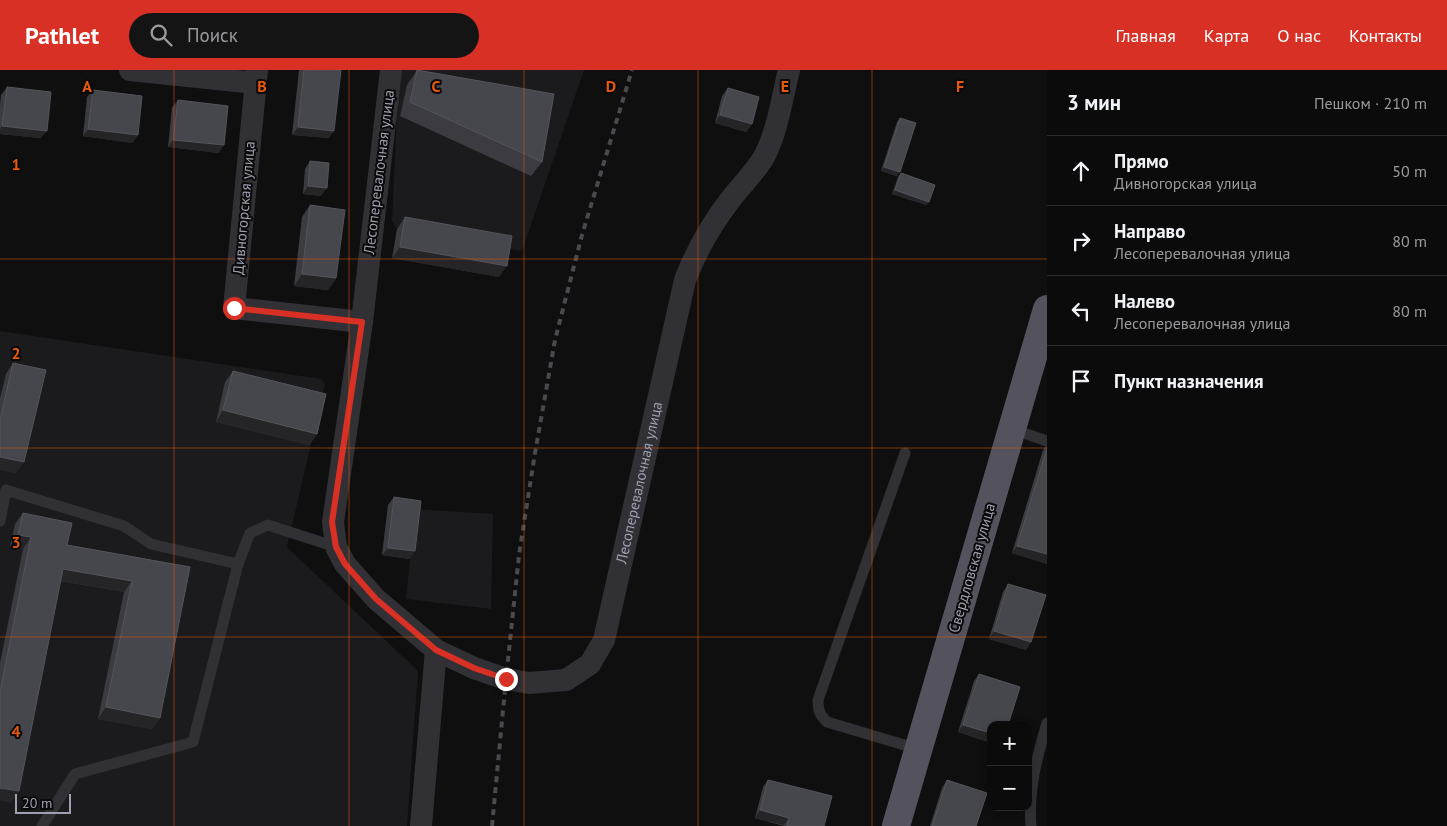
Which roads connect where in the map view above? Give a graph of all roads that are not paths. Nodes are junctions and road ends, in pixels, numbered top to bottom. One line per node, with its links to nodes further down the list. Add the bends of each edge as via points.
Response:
1 (130, 70): 4 (street)
2 (391, 70): 5 (street, Лесоперевалочная улица)
3 (789, 70): 14 (street, Лесоперевалочная улица, via 773,135 764,157 705,236 685,280 604,640 590,664 566,680 529,682 506,679 474,668)
4 (256, 77): 5 (street, Дивногорская улица, via 234,308)
5 (362, 322): 12 (street, Лесоперевалочная улица, via 332,522)
6 (1045, 323): 7 (highway, Свердловская улица)
7 (1012, 429): 8 (lane); 16 (highway, Свердловская улица)
8 (1047, 441)
9 (905, 453): 16 (lane, via 818,700 818,709 827,722)
10 (3, 489): 11 (lane); 13 (lane, via 124,526 151,544)
11 (0, 522)
12 (336, 547): 13 (lane, via 268,525 250,533); 14 (street, Лесоперевалочная улица, via 345,564 376,599)
13 (238, 564): 17 (lane, via 193,742 75,774)
14 (436, 650): 18 (street)
15 (1047, 723): 20 (lane, via 1035,766)
16 (918, 749): 19 (highway, Свердловская улица)
17 (42, 826)
18 (422, 826)
19 (896, 826)
20 (1031, 826)

